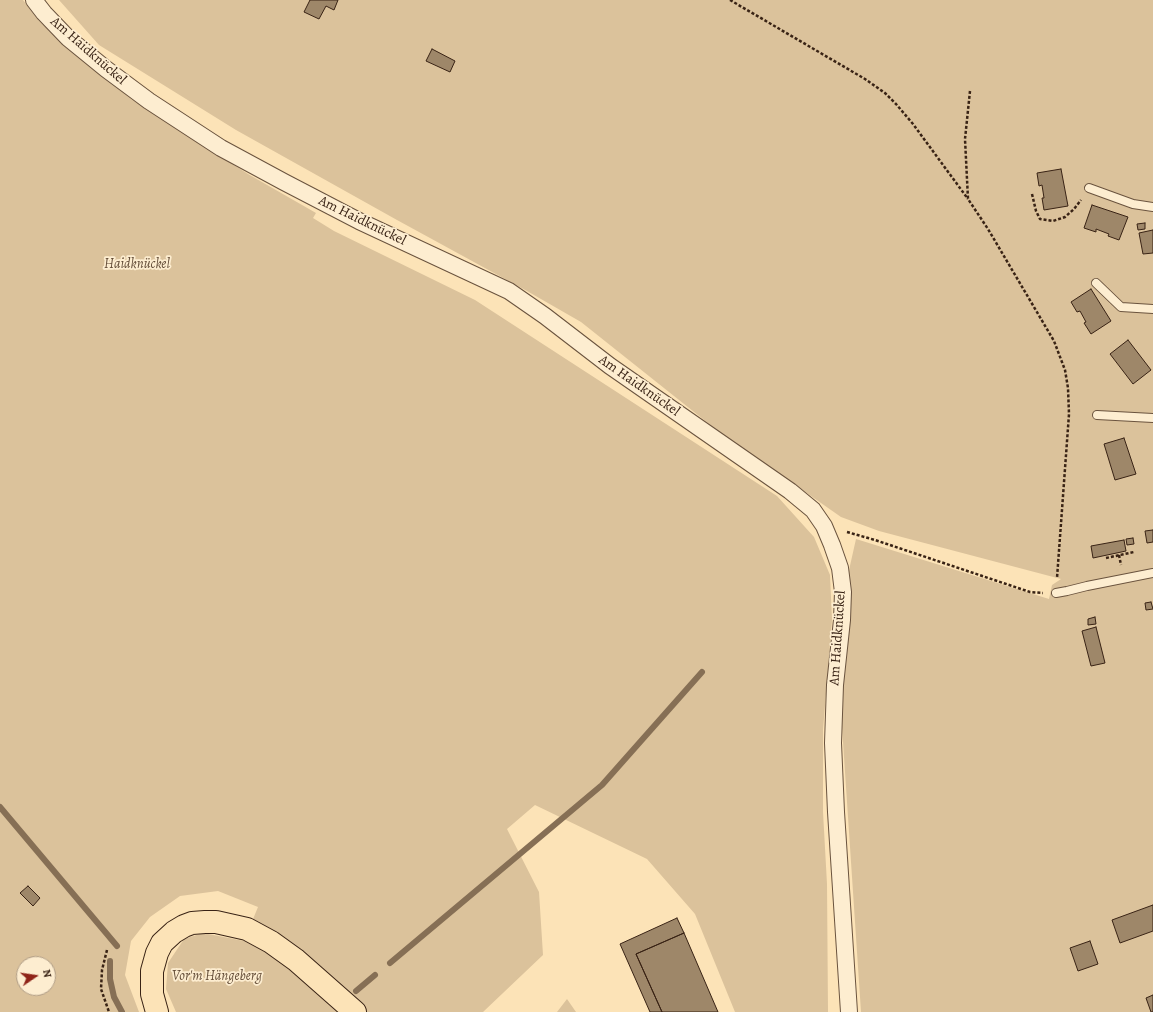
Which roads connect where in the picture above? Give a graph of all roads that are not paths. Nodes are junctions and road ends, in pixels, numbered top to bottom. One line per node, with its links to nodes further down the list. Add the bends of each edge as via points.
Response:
1 (34, 0): 12 (street, Am Haidknückel, via 68,38 149,101 222,148 284,182 345,214 509,291 813,510 824,526 832,545 840,568 843,592 833,743)
2 (1089, 188): 3 (lane, via 1133,204)
3 (1153, 207)
4 (1096, 283): 5 (lane, via 1121,307)
5 (1153, 309)
6 (1098, 415): 7 (lane)
7 (1153, 418)
8 (1153, 573): 9 (lane)
9 (1056, 593)
10 (157, 1012): 11 (main road, via 152,994 152,971 162,943 184,926 204,922 247,929 271,942 296,960)
11 (355, 1012)
12 (849, 1012)

